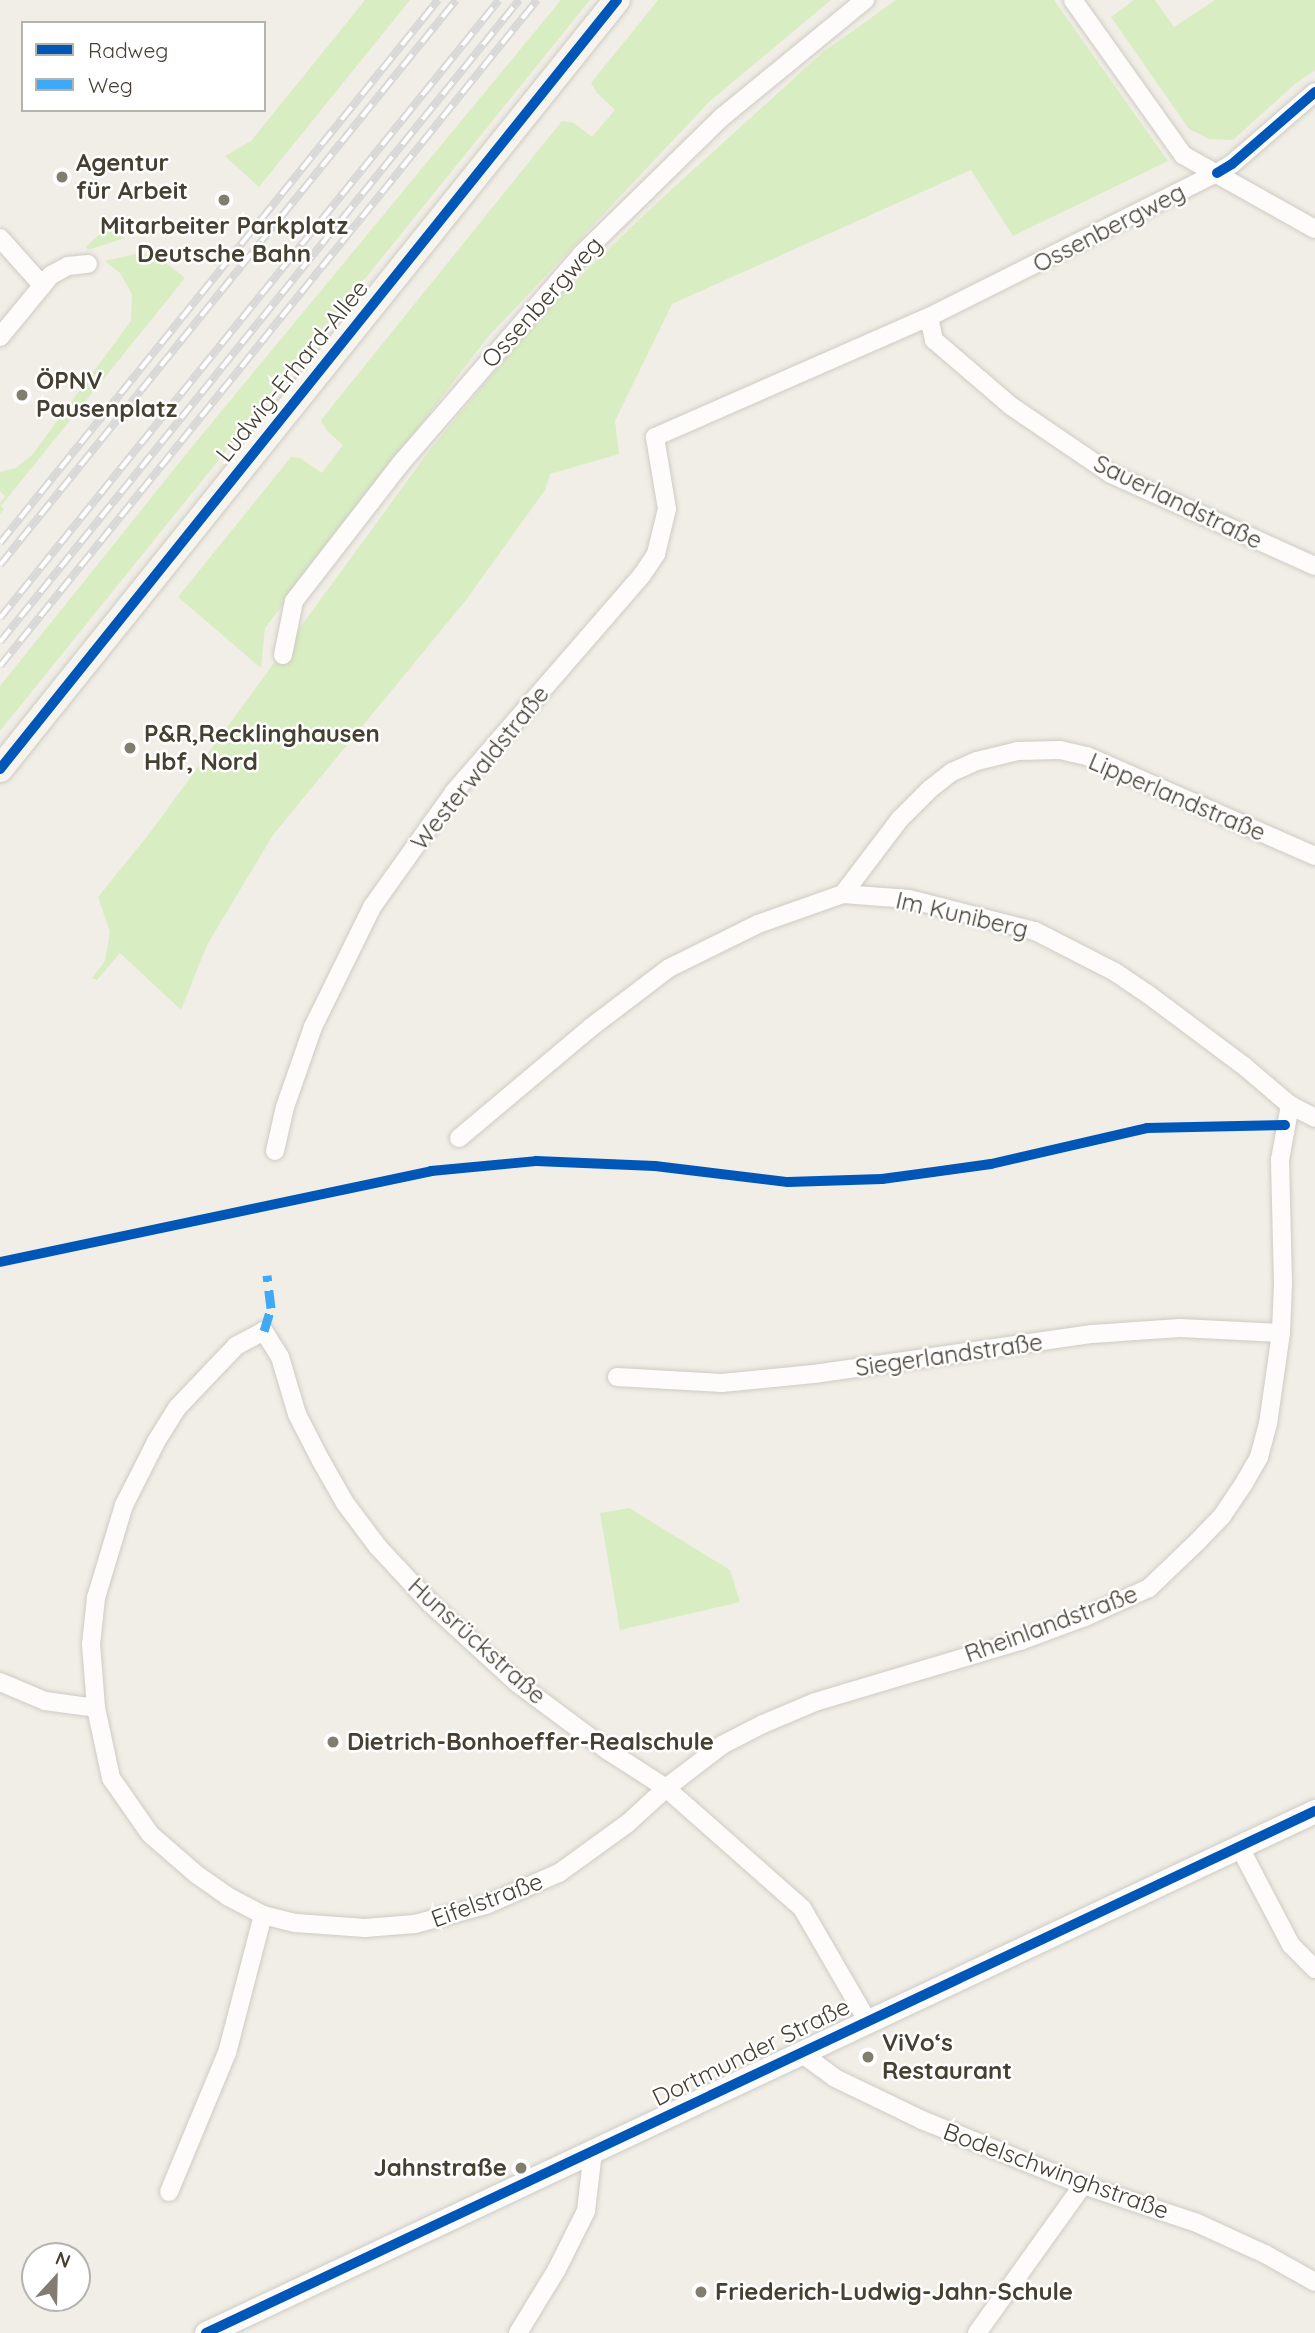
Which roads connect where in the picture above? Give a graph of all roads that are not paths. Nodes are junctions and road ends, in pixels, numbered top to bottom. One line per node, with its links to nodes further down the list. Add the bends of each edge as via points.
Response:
1 (617, 0): 15 (main road, Ludwig-Erhard-Allee)
2 (865, 0): 14 (street, Ossenbergweg, via 722,117 583,254 401,463 295,601)
3 (1073, 0): 5 (street, via 1183,155)
4 (1315, 92): 5 (street, Ossenbergweg)
5 (1217, 173): 6 (street); 10 (street, Ossenbergweg)
6 (1315, 229)
7 (0, 238): 9 (street)
8 (89, 264): 9 (street, via 68,265)
9 (42, 285): 11 (street)
10 (929, 317): 12 (street, Ossenbergweg); 13 (street, Sauerlandstraße, via 934,340 1011,406 1111,474)
11 (0, 337)
12 (655, 437): 21 (street, Westerwaldstraße, via 667,509 656,554 454,792 372,907 313,1027)
13 (1315, 566)
14 (283, 655)
15 (0, 769)
16 (1315, 856): 17 (street, Lipperlandstraße, via 1087,756 1059,750 1018,751 977,761 930,789 900,819)
17 (843, 894): 18 (street, Im Kuniberg, via 909,899 1000,920 1055,941 1149,995); 20 (street, Im Kuniberg, via 758,924 669,968)
18 (1290, 1105): 19 (street, Im Kuniberg); 23 (street, Rheinlandstraße, via 1280,1160)
19 (1315, 1118)
20 (459, 1138)
21 (275, 1151)
22 (264, 1331): 26 (street, Eifelstraße, via 236,1346 177,1408 124,1505 96,1598 91,1644); 27 (street, Hunsrückstraße, via 280,1357 297,1414 321,1461 378,1547 517,1683)
23 (1281, 1334): 24 (street, Siegerlandstraße, via 1180,1328 1092,1334 722,1383); 27 (street, Rheinlandstraße, via 1259,1457 1222,1516 1149,1588 1020,1641 815,1702 722,1745)
24 (617, 1377)
25 (0, 1682): 26 (street, via 45,1701)
26 (96, 1708): 30 (street, Eifelstraße, via 111,1778 150,1834 206,1881)
27 (666, 1788): 30 (street, Eifelstraße, via 628,1823 559,1873 445,1918 329,1928); 32 (street, Hunsrückstraße, via 802,1908)
28 (1315, 1811): 29 (street, Dortmunder Straße)
29 (1239, 1846): 31 (street, via 1291,1945); 32 (street, Dortmunder Straße)
30 (263, 1915): 36 (street, via 227,2053)
31 (1315, 1969)
32 (867, 2020): 33 (street, Dortmunder Straße)
33 (801, 2053): 34 (street, Dortmunder Straße); 35 (street, Bodelschwinghstraße, via 835,2078 922,2120)
34 (593, 2151): 38 (street, Dortmunder Straße); 39 (street, via 586,2211)
35 (1083, 2185): 37 (street, Bodelschwinghstraße, via 1197,2222); 40 (street)
36 (169, 2192)
37 (1315, 2282)
38 (206, 2333)
39 (518, 2333)
40 (976, 2333)

